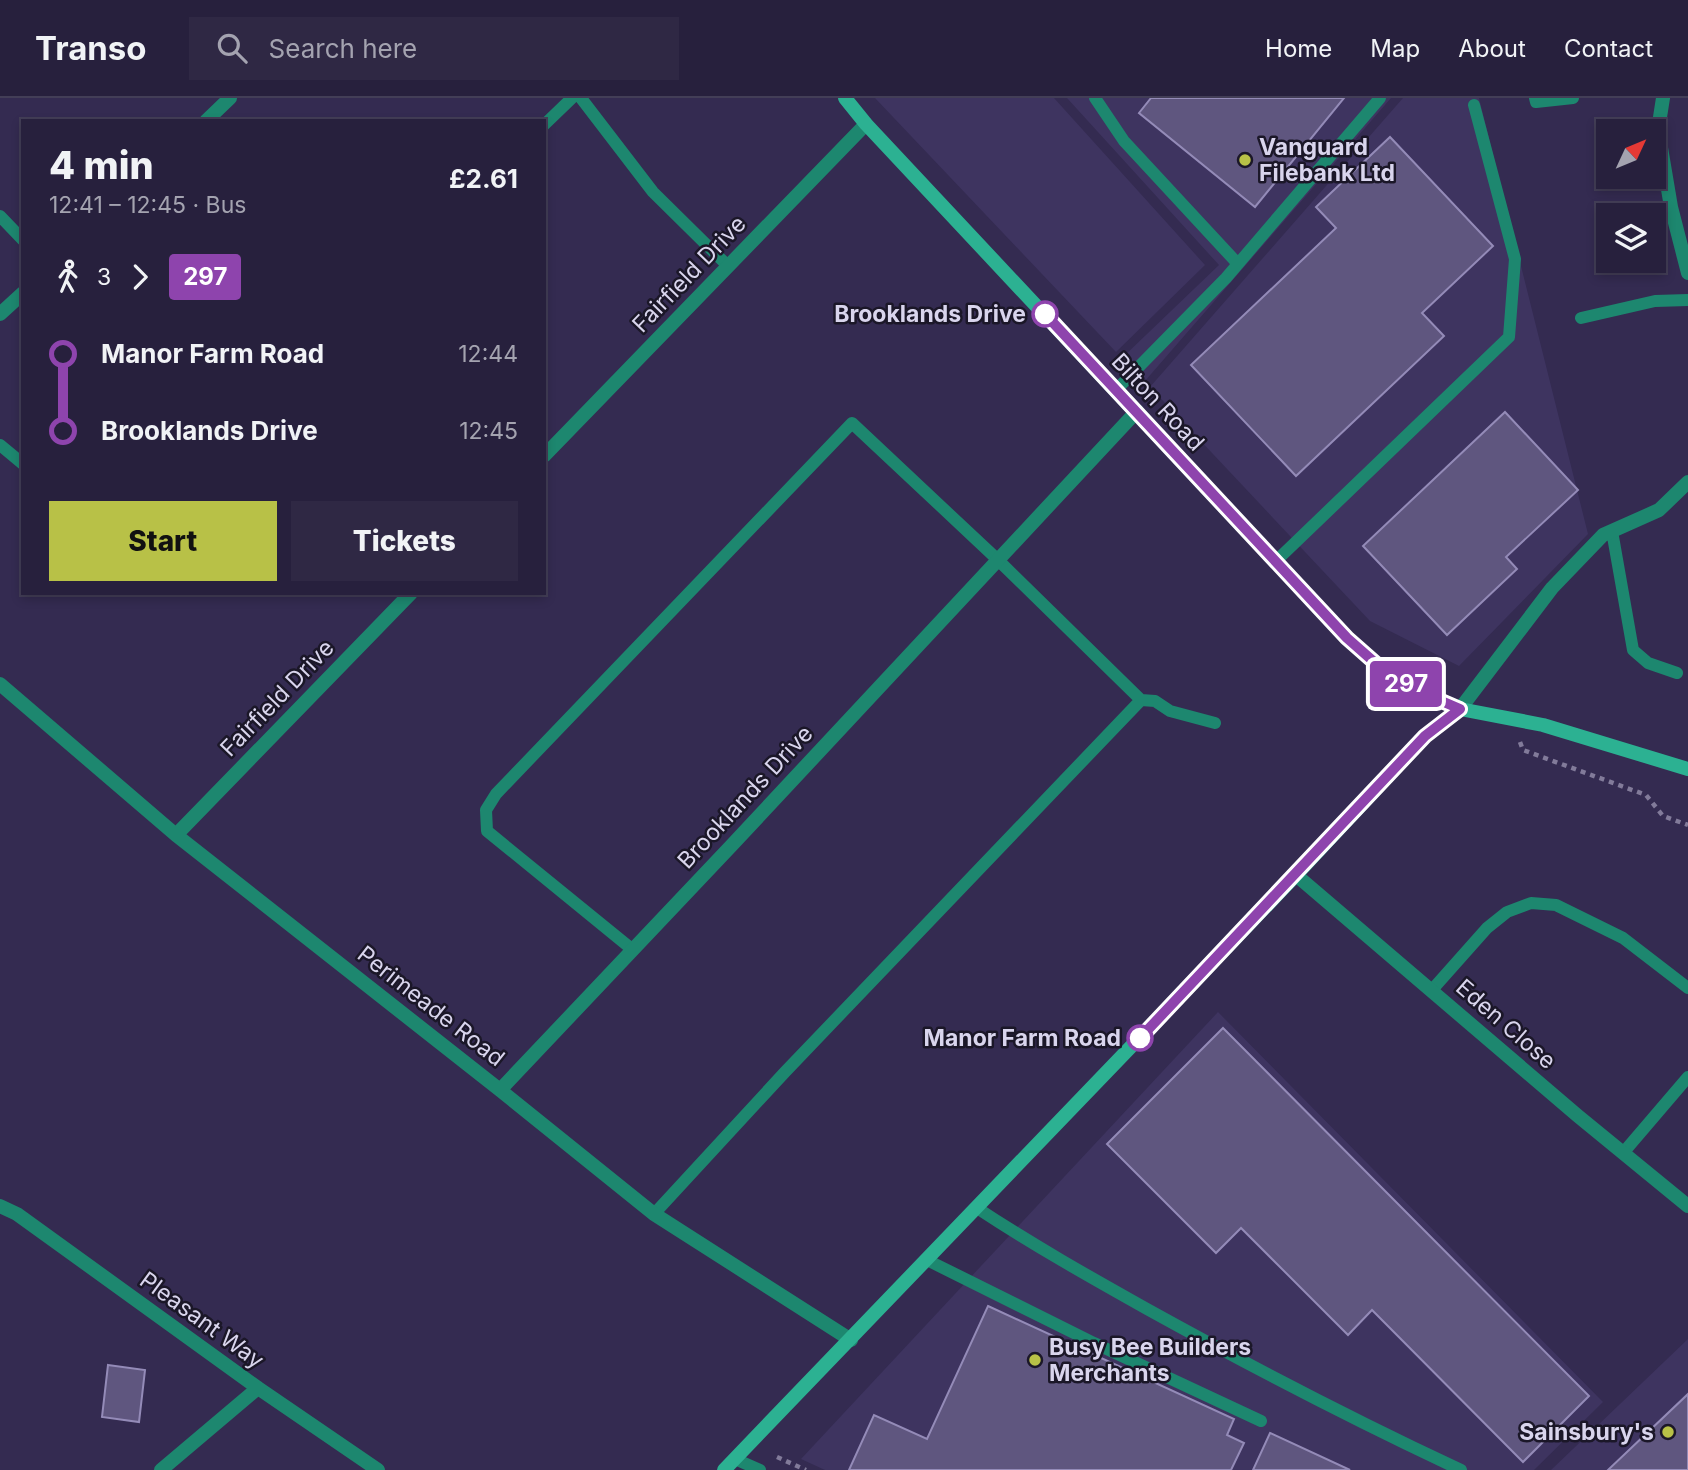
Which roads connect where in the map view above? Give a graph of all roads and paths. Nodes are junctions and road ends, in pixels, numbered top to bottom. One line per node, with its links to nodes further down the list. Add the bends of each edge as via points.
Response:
1 (230, 98): 11 (street)
2 (572, 98): 12 (lane)
3 (581, 98): 17 (lane, via 653,192)
4 (845, 98): 13 (street, Bilton Road)
5 (1095, 98): 16 (lane, via 1124,141)
6 (1380, 98): 16 (lane)
7 (1535, 98): 8 (lane, via 1536,102)
8 (1573, 98)
9 (1663, 98): 18 (street, via 1658,130)
10 (1474, 105): 31 (lane, via 1515,259 1509,337)
11 (208, 119)
12 (546, 123)
13 (866, 124): 17 (street, Fairfield Drive); 23 (street, Bilton Road)
14 (0, 216): 15 (lane)
15 (21, 238)
16 (1238, 264): 23 (lane)
17 (728, 266): 26 (street, Fairfield Drive)
18 (1688, 273)
19 (21, 295): 21 (street)
20 (1688, 300): 22 (lane, via 1655,301)
21 (0, 314)
22 (1581, 318)
23 (1116, 390): 24 (street, Bilton Road)
24 (1137, 411): 30 (street, Brooklands Drive); 31 (street, Bilton Road)
25 (0, 444): 27 (lane)
26 (546, 454)
27 (21, 462)
28 (1688, 482): 29 (street, via 1659,510)
29 (1612, 531): 33 (lane, via 1633,650 1648,663); 36 (street, via 1552,588)
30 (998, 560): 35 (lane); 43 (street, Brooklands Drive); 43 (lane, via 852,423 496,794 486,810 487,831)
31 (1276, 561): 36 (street, Bilton Road, via 1381,668)
32 (409, 595): 41 (street, Fairfield Drive)
33 (1676, 673)
34 (0, 684): 41 (street, Perimeade Road)
35 (1141, 700): 38 (lane); 52 (lane)
36 (1460, 709): 37 (street); 42 (street, via 1425,736)
37 (1510, 719): 39 (street); 40 (path, via 1523,750 1646,795 1663,816)
38 (1215, 723)
39 (1688, 769)
40 (1688, 825)
41 (176, 835): 47 (street, Perimeade Road)
42 (1296, 875): 45 (street, Eden Close); 51 (street)
43 (633, 950): 47 (street, Brooklands Drive)
44 (1688, 988): 45 (lane, via 1623,938 1556,905 1531,904 1507,912 1487,928)
45 (1431, 990): 48 (street, Eden Close)
46 (1688, 1077): 48 (lane)
47 (500, 1090): 52 (street, Perimeade Road)
48 (1623, 1153): 50 (street, Eden Close)
49 (0, 1206): 55 (street, Pleasant Way)
50 (1688, 1206)
51 (977, 1208): 53 (street); 62 (lane, via 1034,1245 1247,1364)
52 (654, 1214): 54 (street, Perimeade Road)
53 (927, 1260): 54 (street); 56 (lane)
54 (851, 1340): 57 (street)
55 (257, 1388): 58 (street); 59 (street, Pleasant Way)
56 (1261, 1421)
57 (735, 1459): 60 (street); 61 (lane)
58 (161, 1470)
59 (378, 1470)
60 (724, 1470)
61 (760, 1470)
62 (1461, 1470)

